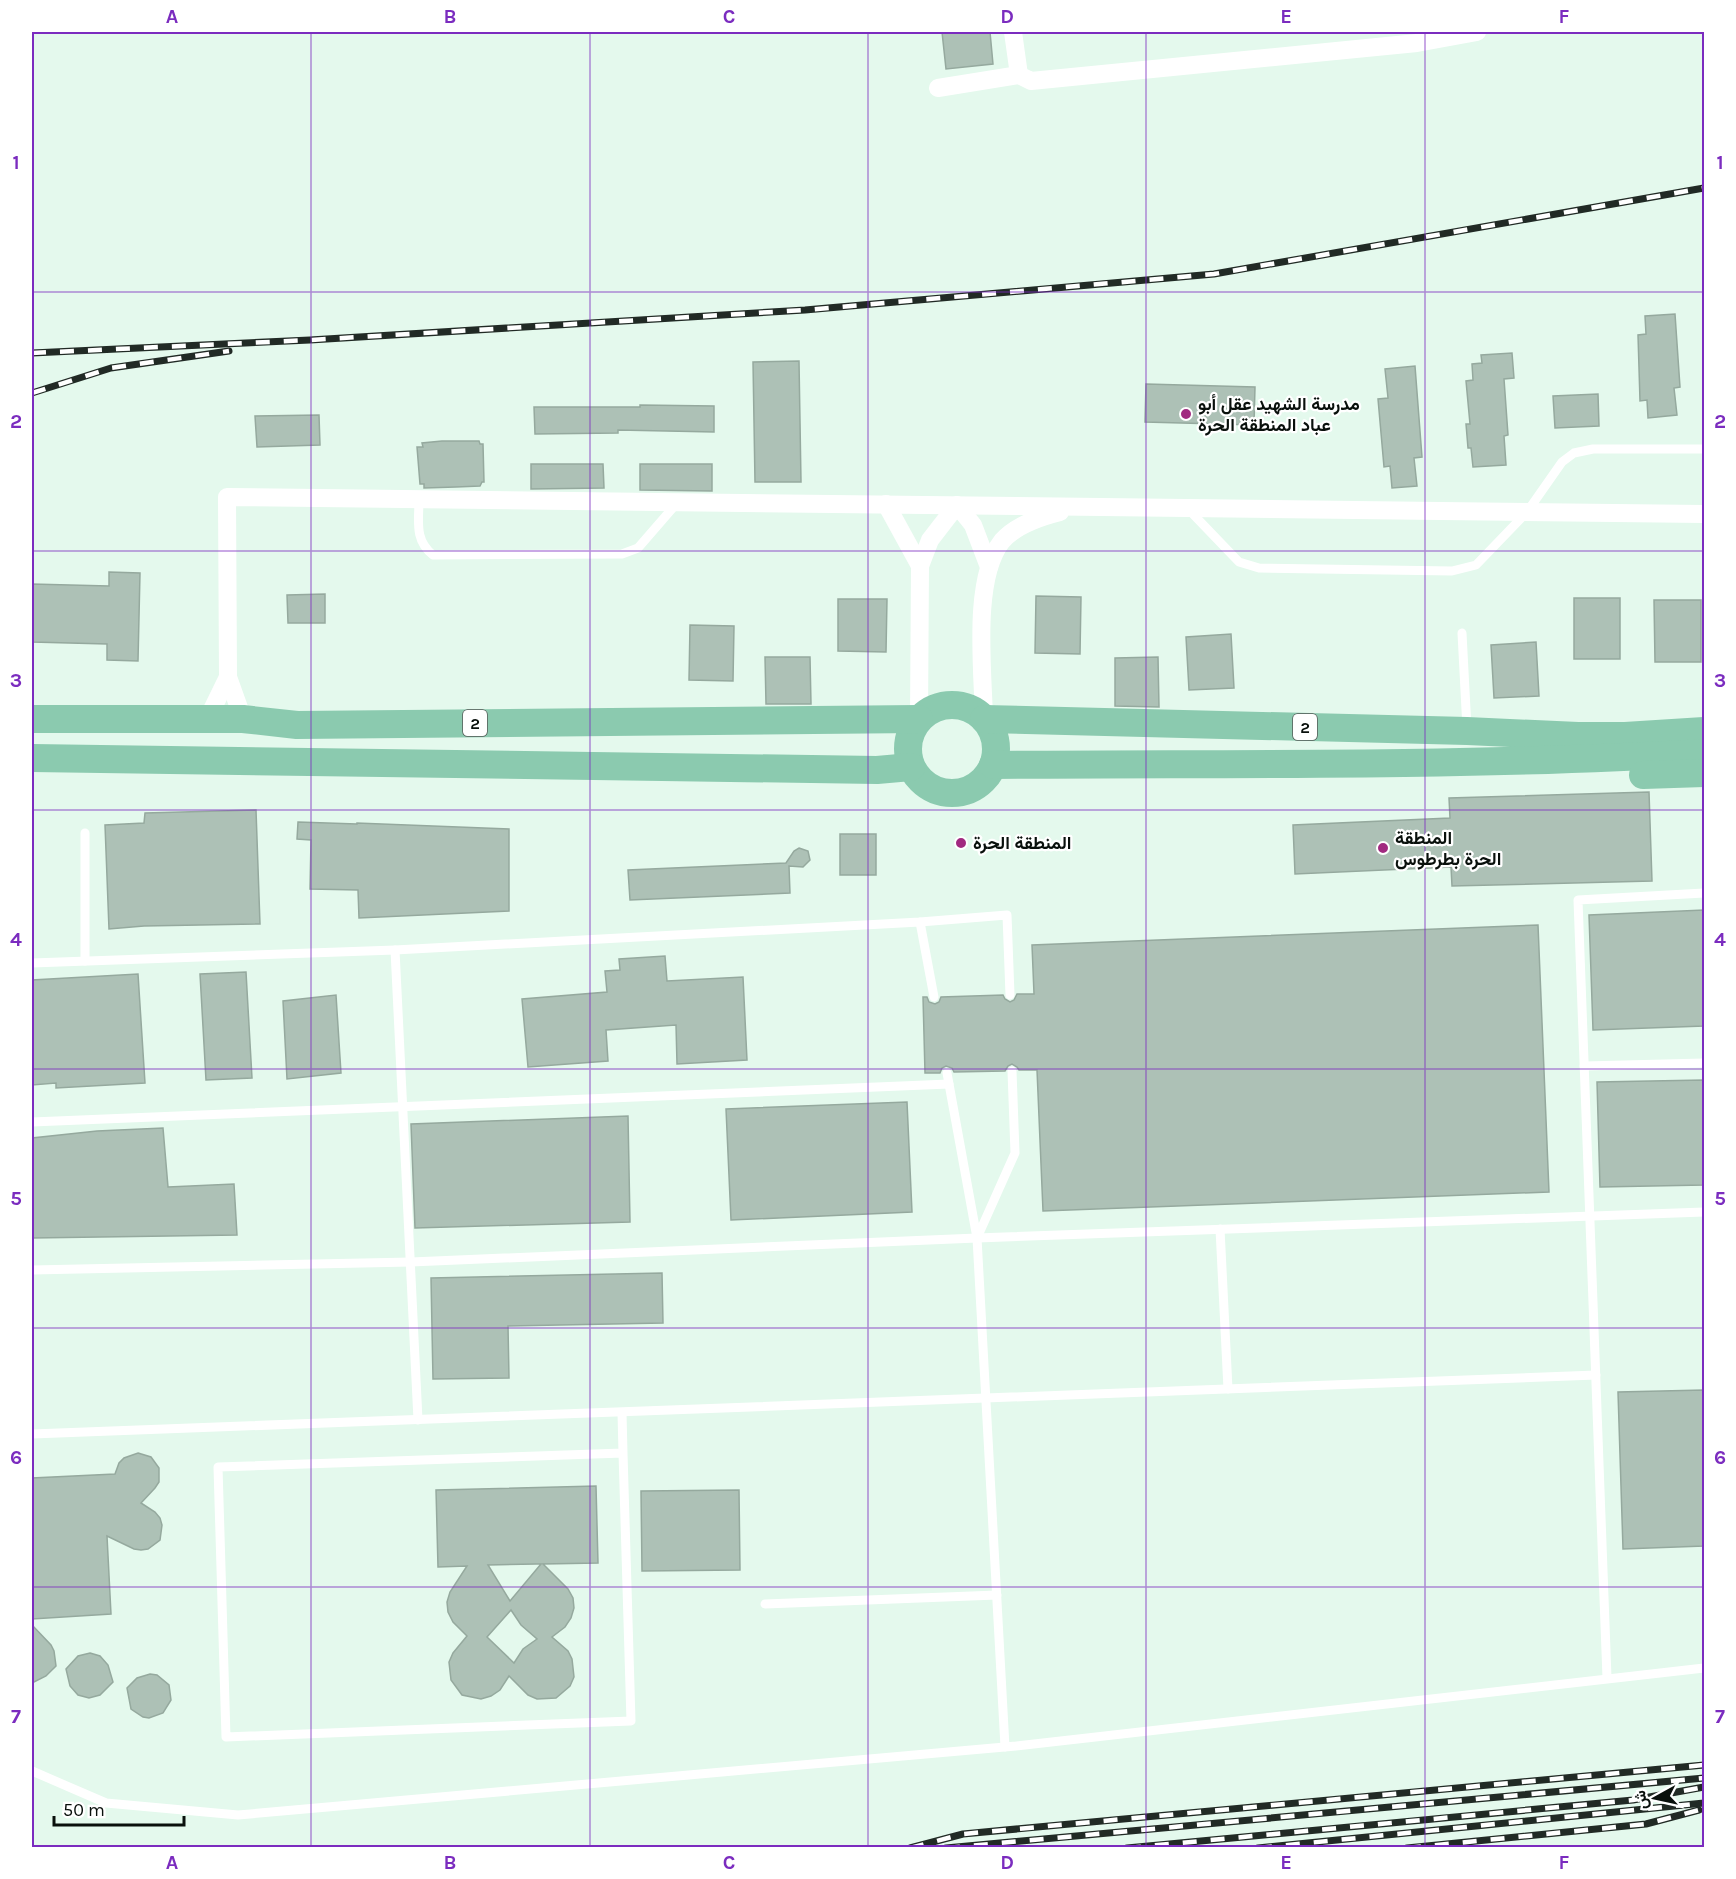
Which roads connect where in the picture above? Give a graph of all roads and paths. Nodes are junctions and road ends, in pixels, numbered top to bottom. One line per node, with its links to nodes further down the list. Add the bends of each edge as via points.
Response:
1 (1013, 32): 3 (street)
2 (1477, 32): 3 (street, via 1417,43 1031,81)
3 (1019, 75): 4 (street)
4 (938, 88)
5 (1704, 448): 12 (lane, via 1593,449 1574,453 1562,462)
6 (419, 499): 7 (street); 7 (lane, via 419,539 433,555 622,554 638,548); 17 (street, via 227,497)
7 (678, 502): 8 (street)
8 (886, 504): 9 (street); 14 (street)
9 (957, 505): 10 (street); 14 (street, via 930,540); 15 (street, via 974,525)
10 (1081, 507): 11 (street); 15 (street, via 1023,525 1003,541)
11 (1187, 508): 12 (street); 12 (lane, via 1239,561 1259,568 1452,571 1476,565)
12 (1527, 512): 13 (street)
13 (1704, 514)
14 (920, 566): 21 (street)
15 (989, 567): 22 (street, via 982,600)
16 (1462, 633): 25 (lane)
17 (228, 677): 20 (street); 23 (street)
18 (1704, 714): 25 (main road)
19 (32, 719): 23 (main road, 2)
20 (243, 719): 21 (main road, 2, via 297,725); 23 (main road, 2)
21 (919, 719): 22 (main road, via 946,705 967,708); 31 (main road, via 910,734)
22 (984, 719): 25 (main road, 2); 30 (main road, via 993,733)
23 (207, 720)
24 (1704, 731): 26 (main road)
25 (1478, 732): 26 (main road, 2, via 1578,736)
26 (1626, 747): 27 (main road); 29 (main road)
27 (1704, 753)
28 (32, 758): 31 (main road, via 877,770)
29 (1490, 761): 30 (main road); 32 (main road, via 1516,770 1583,775)
30 (993, 765): 31 (main road, via 974,787 945,793 931,788)
31 (911, 767)
32 (1704, 773)
33 (85, 833): 37 (lane)
34 (1704, 893): 42 (lane, via 1578,900)
35 (920, 922): 36 (lane); 39 (lane, via 1007,915); 40 (lane)
36 (395, 950): 37 (lane); 46 (lane)
37 (85, 961): 38 (lane)
38 (32, 963)
39 (1010, 995)
40 (934, 997)
41 (1704, 1063): 42 (lane)
42 (1584, 1066): 49 (lane)
43 (1012, 1071): 51 (lane, via 1015,1153)
44 (947, 1072): 45 (lane)
45 (949, 1084): 46 (lane); 51 (lane)
46 (403, 1108): 47 (lane); 52 (lane)
47 (32, 1122)
48 (1704, 1212): 49 (lane)
49 (1590, 1216): 50 (lane); 54 (lane)
50 (1220, 1229): 51 (lane); 55 (lane)
51 (977, 1238): 52 (lane); 56 (lane)
52 (411, 1262): 53 (lane); 58 (lane)
53 (32, 1270)
54 (1596, 1375): 55 (lane); 64 (lane)
55 (1228, 1389): 56 (lane)
56 (986, 1398): 57 (lane); 61 (lane)
57 (622, 1413): 58 (lane); 60 (lane)
58 (418, 1420): 59 (lane)
59 (32, 1434)
60 (623, 1453): 60 (lane, via 631,1721 225,1737 218,1467)
61 (997, 1595): 62 (lane); 65 (lane)
62 (765, 1604)
63 (1704, 1668): 64 (lane)
64 (1607, 1678): 65 (lane)
65 (1005, 1747): 66 (lane, via 238,1815 105,1803)
66 (32, 1771)

